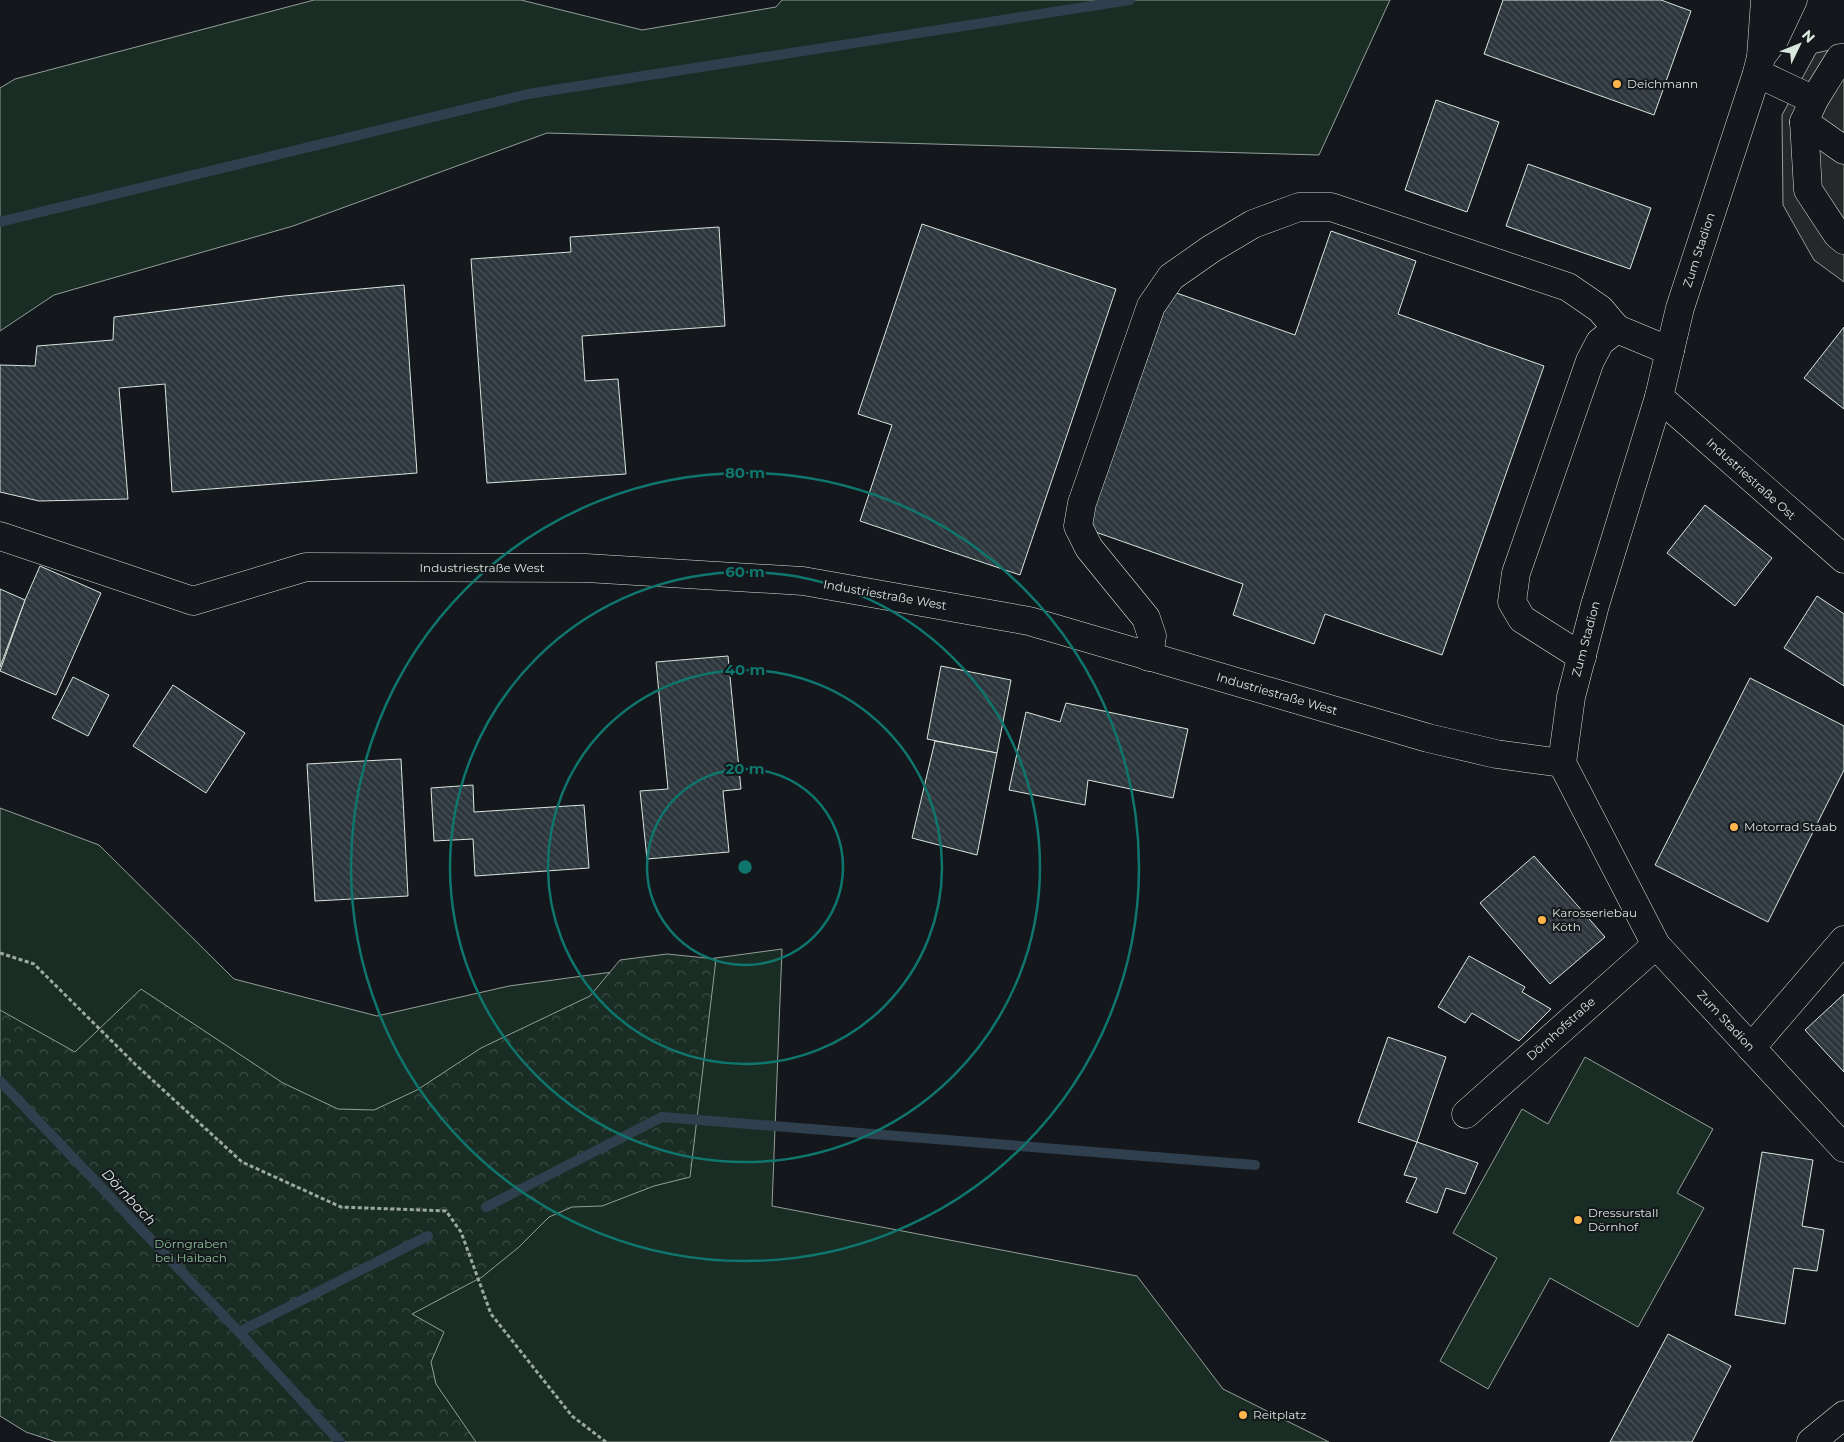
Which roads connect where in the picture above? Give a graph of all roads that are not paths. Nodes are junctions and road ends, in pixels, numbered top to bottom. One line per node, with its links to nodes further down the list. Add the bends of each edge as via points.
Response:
1 (1810, 0): 2 (street)
2 (1773, 6): 4 (street, Zum Stadion)
3 (1843, 59): 5 (street)
4 (1759, 65): 5 (street); 9 (street, Zum Stadion, via 1680,308)
5 (1809, 111): 6 (street); 7 (street, via 1808,190)
6 (1844, 150)
7 (1844, 240)
8 (1617, 329): 9 (street); 13 (street, via 1600,309 1568,287 1331,207 1299,207 1253,224 1171,277 1151,306 1082,503 1078,526 1089,548 1146,618 1152,636); 14 (street, via 1600,342 1590,361 1516,573 1512,602 1522,619)
9 (1670, 351): 10 (street, Zum Stadion)
10 (1659, 397): 12 (street, Industriestraße Ost); 14 (street, Zum Stadion)
11 (0, 536): 13 (street, Industriestraße West, via 193,601 306,568 596,568 803,581 1029,621)
12 (1844, 559)
13 (1150, 657): 15 (street, Industriestraße West, via 1428,738 1496,754)
14 (1582, 657): 15 (street, Zum Stadion)
15 (1562, 763): 17 (street, Zum Stadion)
16 (1844, 940): 18 (street)
17 (1656, 945): 18 (street, Zum Stadion); 19 (street, Dörnhofstraße)
18 (1752, 1048): 20 (street, Zum Stadion)
19 (1466, 1114)
20 (1844, 1148)
21 (1844, 1415): 22 (street)
22 (1810, 1442)

